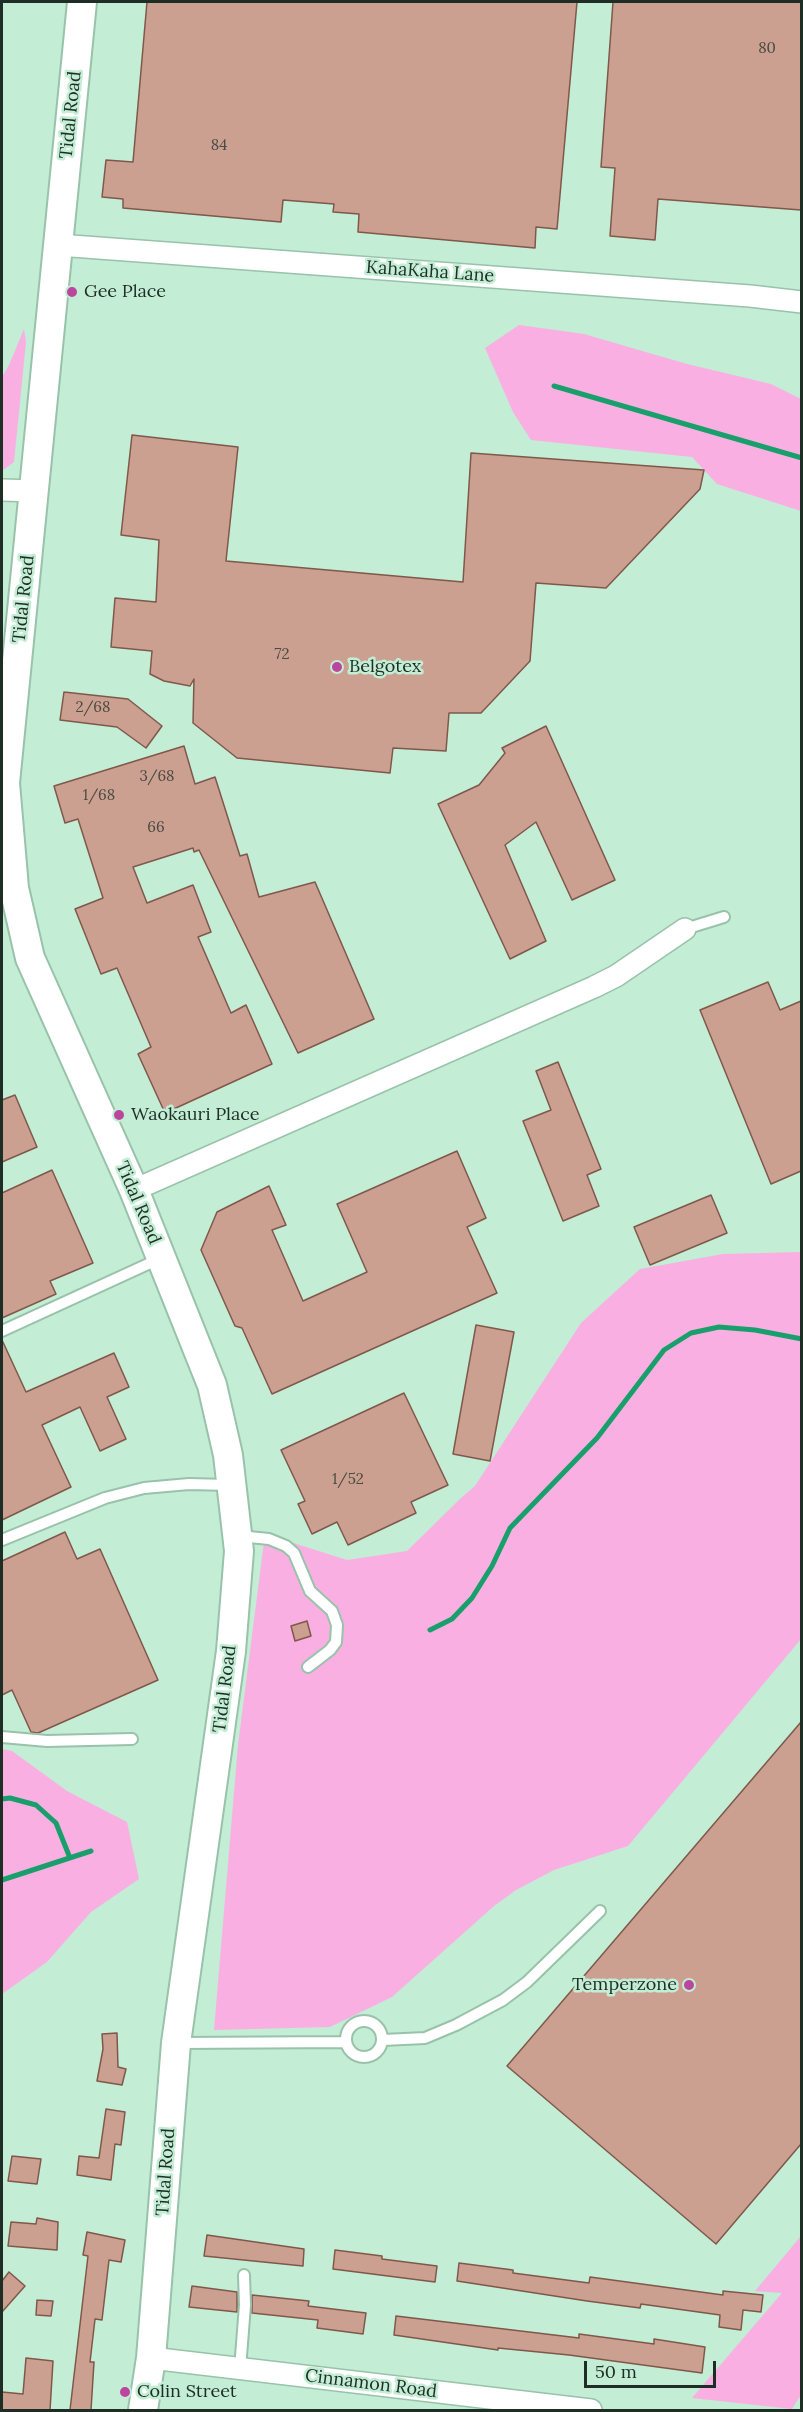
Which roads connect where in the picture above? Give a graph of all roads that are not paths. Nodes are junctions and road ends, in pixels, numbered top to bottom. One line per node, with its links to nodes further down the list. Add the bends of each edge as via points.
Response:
1 (82, 2): 2 (main road, Tidal Road)
2 (58, 245): 3 (street, KahaKaha Lane); 5 (main road, Tidal Road)
3 (801, 302)
4 (2, 490): 5 (street)
5 (35, 490): 8 (main road, Tidal Road, via 5,783 14,888 30,957)
6 (724, 917): 7 (lane)
7 (685, 929): 8 (street, via 594,987)
8 (134, 1190): 9 (main road, Tidal Road)
9 (162, 1258): 10 (lane); 11 (main road, Tidal Road, via 212,1385)
10 (2, 1331)
11 (231, 1485): 12 (main road, Tidal Road); 13 (lane, via 144,1488 105,1498)
12 (237, 1535): 14 (lane, via 269,1539 286,1546 294,1553 310,1591 332,1611 337,1625 336,1642); 20 (main road, Tidal Road, via 231,1651)
13 (2, 1539)
14 (308, 1667)
15 (2, 1737): 16 (lane, via 47,1741)
16 (132, 1739)
17 (600, 1911): 18 (lane, via 503,2000 425,2038)
18 (383, 2040): 19 (lane, via 378,2051 368,2057 357,2056); 19 (lane, via 380,2028 363,2020 352,2025)
19 (346, 2042): 20 (lane)
20 (176, 2043): 22 (main road, Tidal Road)
21 (244, 2275): 23 (lane)
22 (151, 2358): 23 (street, Cinnamon Road); 24 (main road, Tidal Road)
23 (240, 2368): 25 (street, Cinnamon Road)
24 (143, 2410)
25 (591, 2410)

